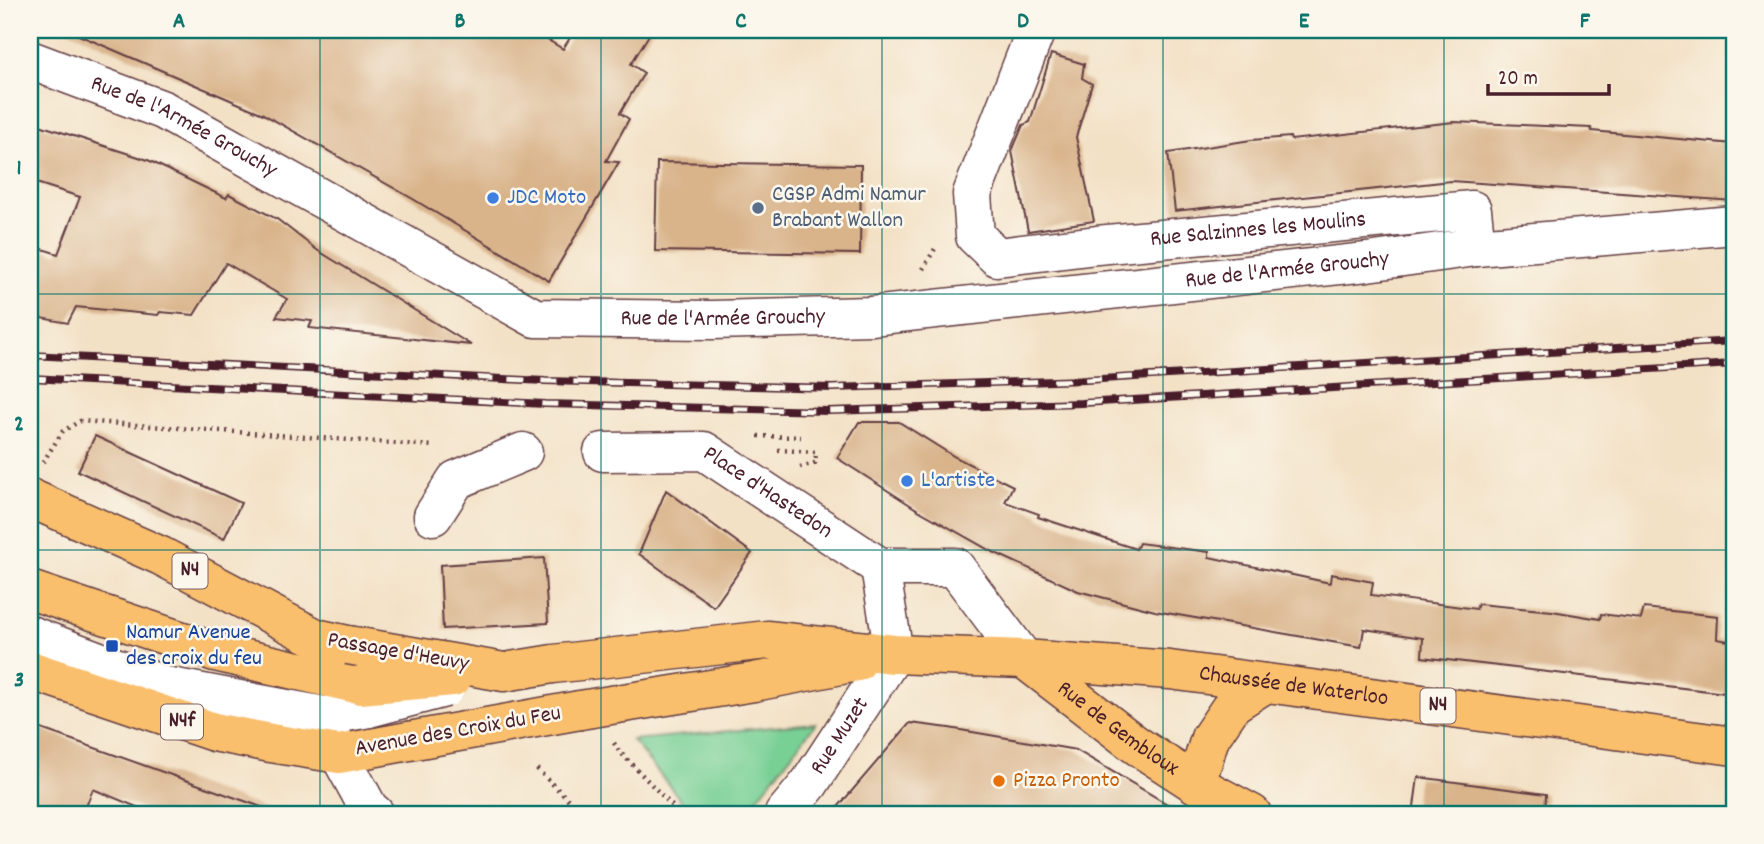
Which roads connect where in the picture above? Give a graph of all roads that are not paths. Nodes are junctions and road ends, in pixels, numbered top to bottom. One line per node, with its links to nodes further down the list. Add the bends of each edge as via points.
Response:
1 (1036, 30): 4 (street, Rue Salzinnes les Moulins, via 972,194 975,236 997,257 1472,210)
2 (30, 60): 4 (street, Rue de l'Armée Grouchy, via 163,110 535,318 871,316)
3 (1734, 225): 4 (street)
4 (1476, 247)
5 (523, 452): 8 (street, via 456,480)
6 (603, 452): 9 (street, Place d'Hastedon, via 704,451)
7 (34, 483): 12 (main road, Passage d'Heuvy / N4)
8 (433, 516)
9 (880, 567): 13 (street); 14 (street, via 955,567)
10 (30, 590): 12 (main road, via 215,652)
11 (30, 635): 19 (street, via 165,687)
12 (328, 652): 16 (main road, Passage d'Heuvy / N4, bridge); 18 (main road); 19 (street)
13 (894, 654): 14 (main road, Chaussée de Waterloo / N4); 16 (main road, N4, via 767,640); 21 (main road, Avenue des Croix du Feu / N4f, bridge); 24 (street, Rue Muzet)
14 (1024, 659): 17 (main road, Chaussée de Waterloo / N4, via 1170,670); 22 (main road, Rue de Gembloux, via 1136,746)
15 (30, 670): 21 (main road, Avenue des Croix du Feu / N4f, via 214,732)
16 (504, 672): 18 (main road, bridge)
17 (1266, 684): 20 (main road, Chaussée de Waterloo / N4); 22 (main road, via 1233,704 1210,738)
18 (365, 696): 19 (street)
19 (324, 716): 21 (street)
20 (1734, 746)
21 (339, 754): 23 (street)
22 (1196, 784): 25 (main road, Rue de Gembloux)
23 (375, 814)
24 (784, 814)
25 (1252, 814)

